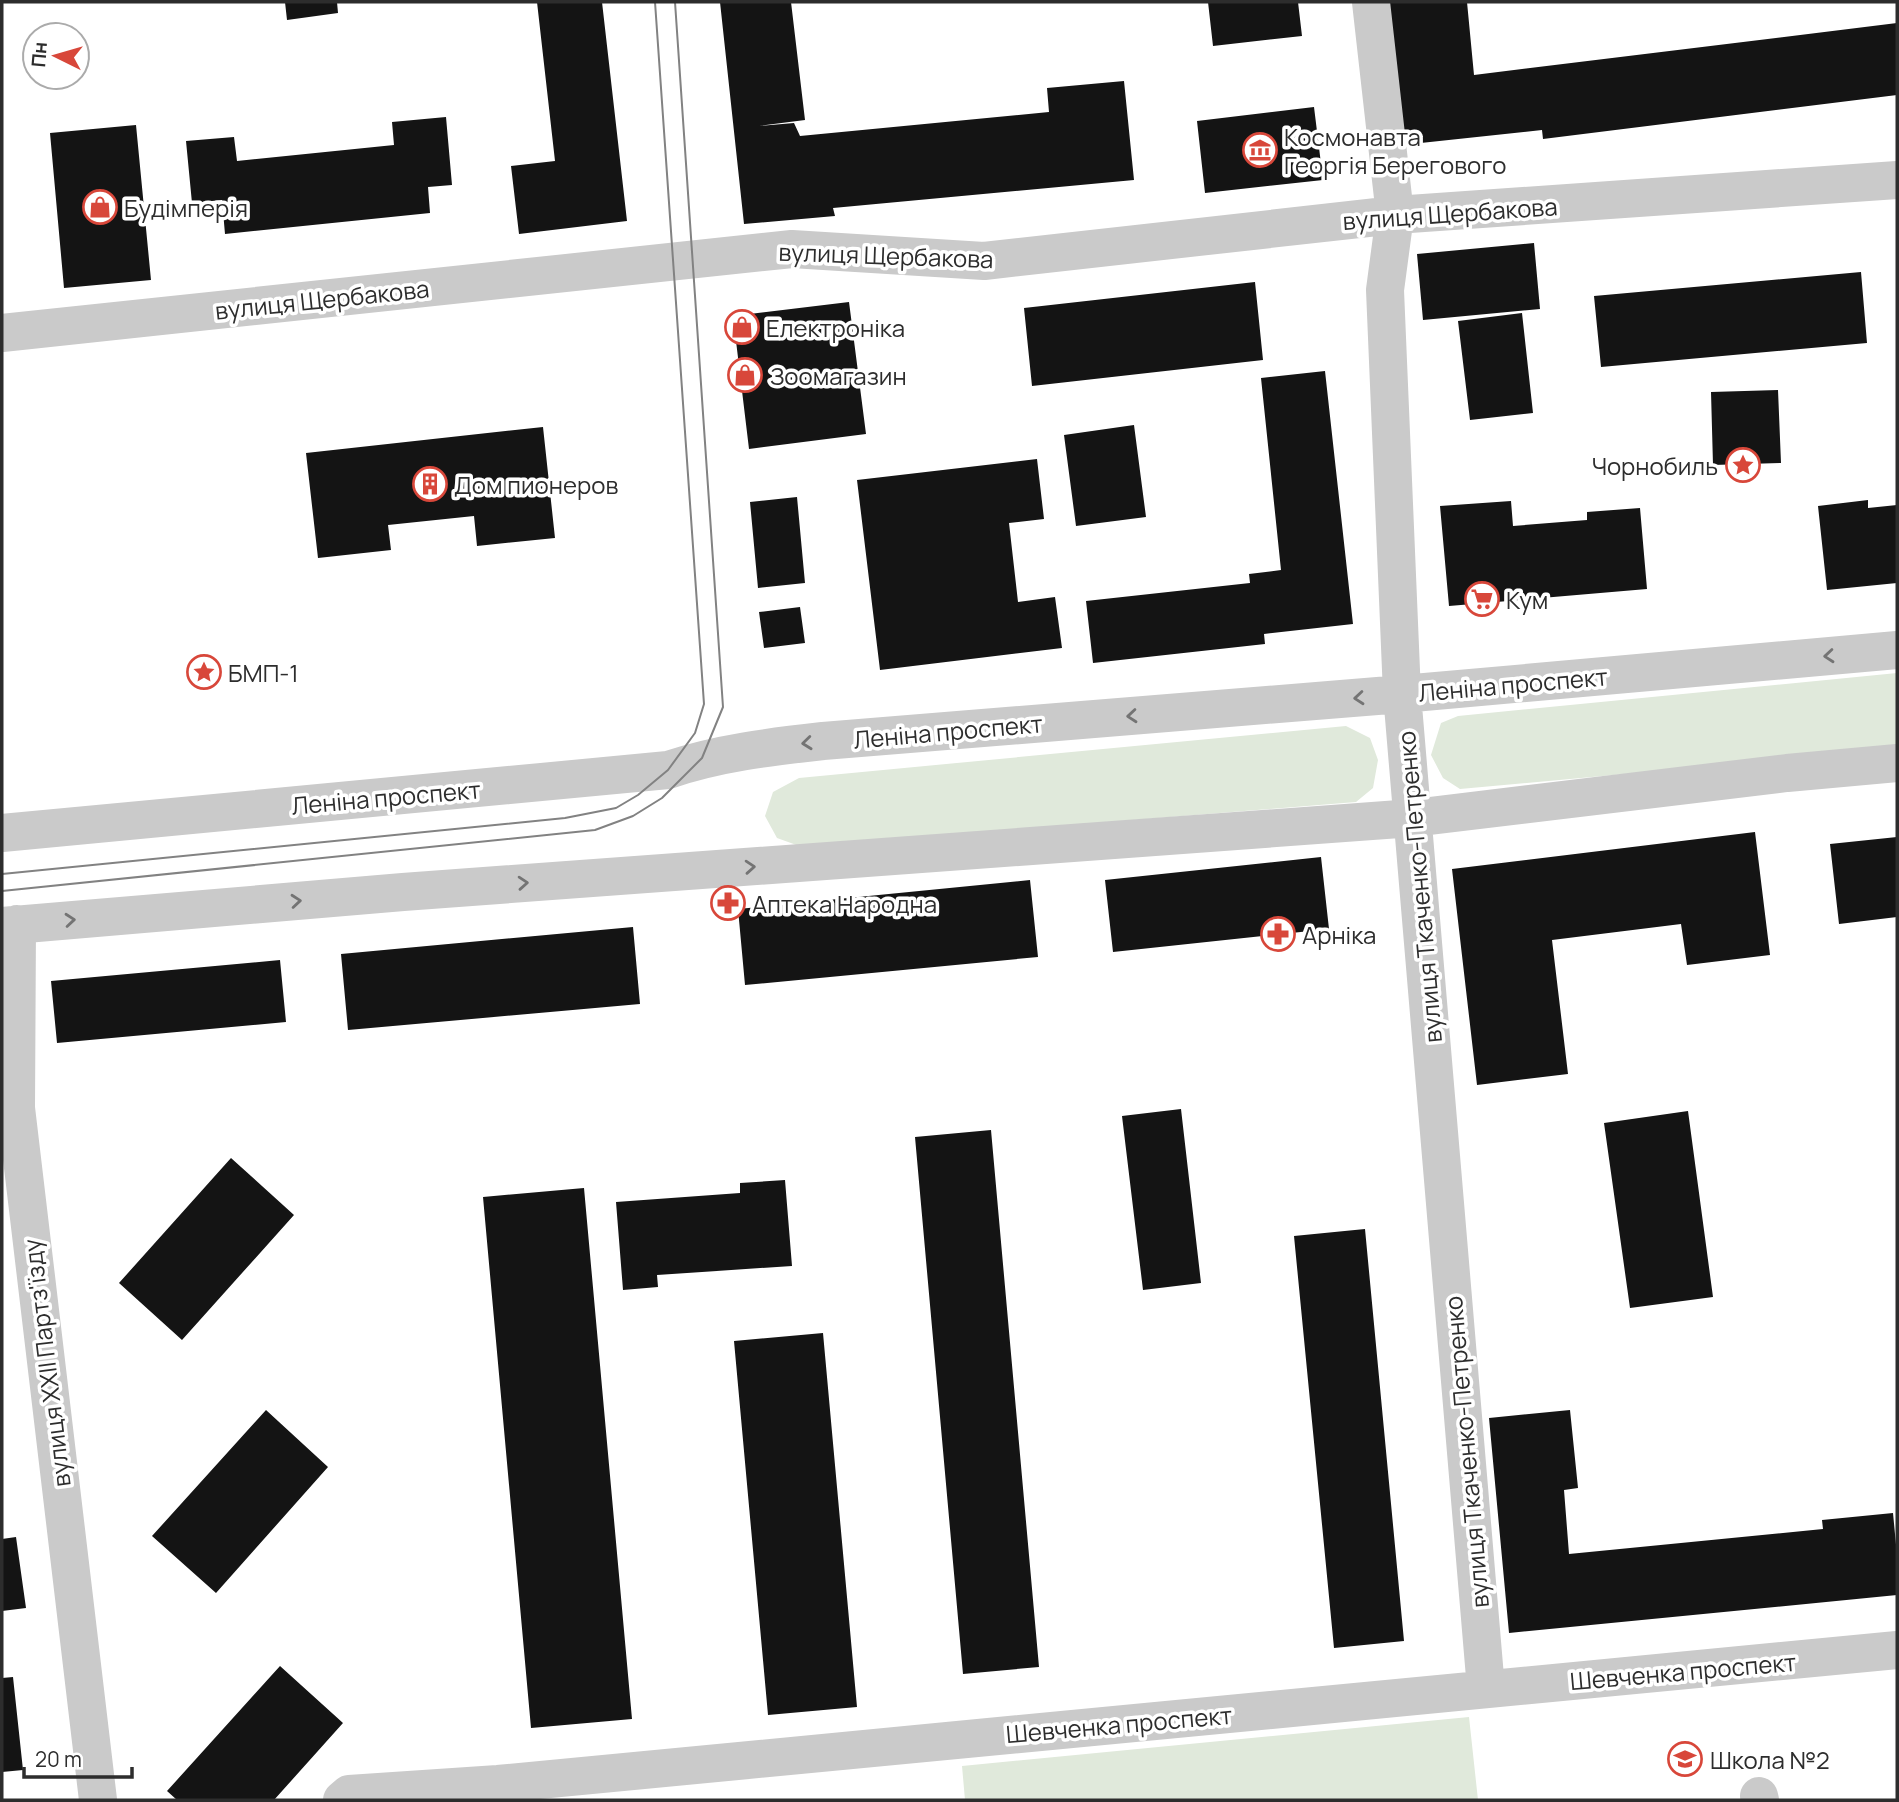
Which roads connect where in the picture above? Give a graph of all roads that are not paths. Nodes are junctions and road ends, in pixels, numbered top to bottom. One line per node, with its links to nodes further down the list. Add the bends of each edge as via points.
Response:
1 (1371, 2): 3 (street, вулиця Ткаченко-Петренко)
2 (1897, 180): 3 (street, вулиця Щербакова)
3 (1395, 215): 4 (street, вулиця Щербакова, via 984,261 792,249); 6 (street, вулиця Ткаченко-Петренко, via 1385,290)
4 (2, 333)
5 (1897, 650): 6 (street, Леніна проспект, one-way to 6)
6 (1402, 694): 8 (street, вулиця Ткаченко-Петренко); 9 (street, Леніна проспект, one-way to 9, via 823,741 702,758 668,770)
7 (1897, 763): 8 (street)
8 (1413, 818): 10 (street, one-way to 8); 12 (street, вулиця Ткаченко-Петренко)
9 (2, 833)
10 (10, 925): 13 (street, вулиця XXII Партз'їзду, via 16,1108)
11 (1897, 1650): 12 (street, Шевченка проспект)
12 (1486, 1689): 14 (street, Шевченка проспект, via 498,1784 349,1794)
13 (98, 1800)
14 (342, 1800)

